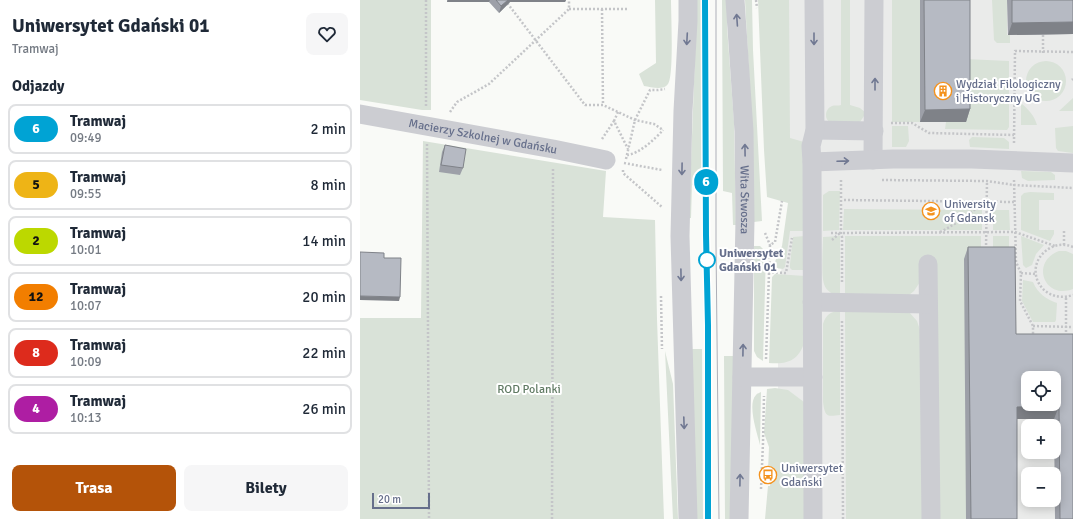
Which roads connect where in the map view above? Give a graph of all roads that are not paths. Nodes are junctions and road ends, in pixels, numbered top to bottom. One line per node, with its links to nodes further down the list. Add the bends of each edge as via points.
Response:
1 (688, 0): 17 (street, one-way to 17, via 680,236)
2 (735, 0): 15 (street, Wita Stwosza, one-way to 2, via 744,131)
3 (814, 0): 6 (street, one-way to 6)
4 (874, 0): 7 (street, one-way to 4)
5 (360, 114): 8 (street, Macierzy Szkolnej w Gdańsku)
6 (815, 130): 7 (street); 10 (street, via 811,146)
7 (874, 131): 9 (street)
8 (606, 160)
9 (873, 160): 10 (street, one-way to 9); 11 (street, via 972,159)
10 (812, 162): 13 (street)
11 (1073, 163)
12 (928, 264): 14 (street)
13 (812, 302): 14 (street); 16 (street)
14 (928, 304): 20 (street)
15 (742, 377): 16 (street); 18 (street, Wita Stwosza, one-way to 15)
16 (813, 377): 19 (street)
17 (688, 519)
18 (739, 519)
19 (813, 519)
20 (931, 519)

